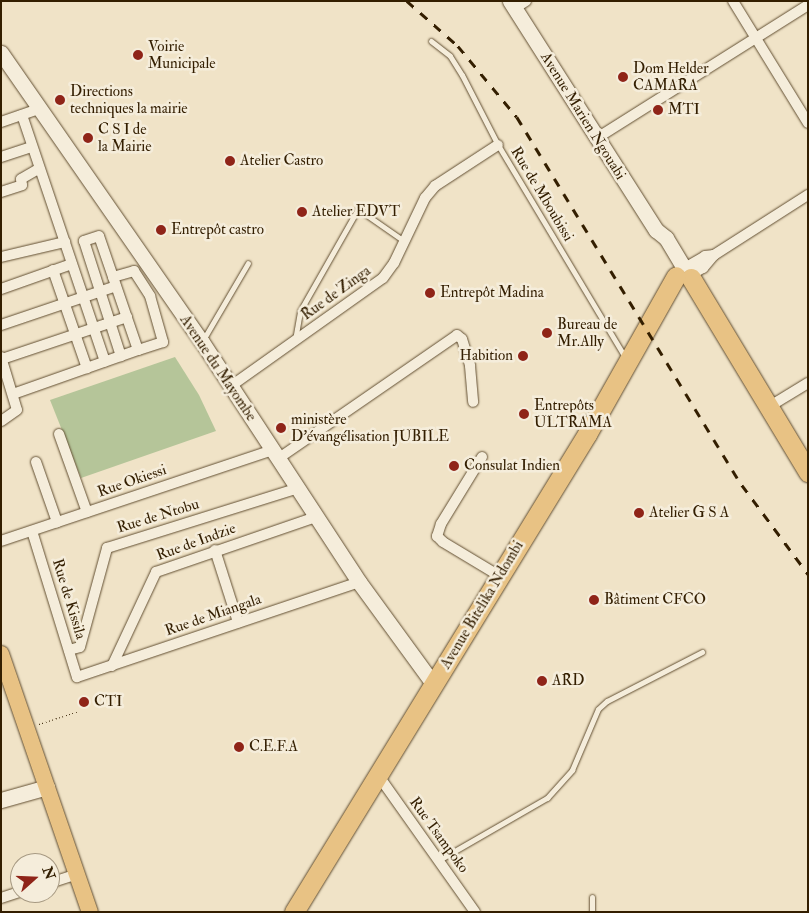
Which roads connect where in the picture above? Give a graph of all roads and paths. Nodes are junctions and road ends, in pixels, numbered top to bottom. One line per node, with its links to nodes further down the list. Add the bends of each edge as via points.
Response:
1 (733, 1): 4 (street)
2 (517, 4): 11 (street, Avenue Marien Ngouabi)
3 (808, 5): 4 (street)
4 (756, 38): 10 (street); 11 (street)
5 (431, 41): 12 (lane, Rue de Mboubissi, via 450,56)
6 (1, 53): 7 (street, Avenue du Mayombe)
7 (38, 109): 8 (street); 36 (street, Avenue du Mayombe)
8 (22, 115): 9 (street); 13 (street)
9 (1, 122)
10 (808, 123)
11 (596, 138): 24 (street, Avenue Marien Ngouabi, via 656,230 666,238)
12 (498, 145): 19 (street, Rue de Zinga, via 435,186 425,198); 41 (lane, Rue de Mboubissi)
13 (31, 147): 14 (street); 15 (street)
14 (1, 157)
15 (38, 169): 16 (street, via 21,178 22,185); 18 (street)
16 (1, 192)
17 (808, 195): 24 (street, via 714,255 703,268)
18 (65, 242): 20 (street); 22 (street)
19 (405, 242): 35 (street, Rue de Zinga, via 383,278); 35 (lane, via 358,209 300,311)
20 (1, 257)
21 (248, 263): 36 (lane)
22 (72, 264): 23 (street); 28 (street)
23 (53, 270): 26 (street); 29 (street)
24 (684, 274): 41 (highway, Avenue Bitelika Ndombi, via 666,297); 47 (highway, Avenue Marien Ngouabi, via 692,294 710,314)
25 (115, 282): 27 (street); 27 (street, via 99,236 84,241); 30 (street); 37 (street, via 134,271 150,296 164,342)
26 (1, 289)
27 (99, 292): 28 (street); 31 (street)
28 (83, 297): 29 (street); 33 (street)
29 (64, 304): 32 (street); 34 (street)
30 (127, 317): 31 (street); 37 (street)
31 (110, 324): 33 (street); 38 (street)
32 (1, 325)
33 (93, 329): 34 (street); 40 (street)
34 (76, 335): 39 (street); 42 (street)
35 (295, 340): 44 (street, Rue de Zinga)
36 (202, 342): 44 (street, Avenue du Mayombe)
37 (138, 350): 38 (street)
38 (121, 356): 40 (street)
39 (2, 358): 45 (street)
40 (105, 361): 42 (street)
41 (629, 364): 61 (highway, Avenue Bitelika Ndombi)
42 (87, 368): 45 (street)
43 (808, 383): 47 (street)
44 (231, 386): 50 (street, Avenue du Mayombe)
45 (12, 394): 48 (street, via 17,413)
46 (474, 402): 50 (street, Rue Okiessi, via 470,366 462,339 457,335)
47 (767, 408): 53 (highway, Avenue Marien Ngouabi)
48 (1, 421)
49 (59, 434): 55 (street)
50 (276, 454): 54 (street, Avenue du Mayombe); 55 (street, Rue Okiessi)
51 (482, 457): 61 (street, via 437,536)
52 (36, 462): 57 (street)
53 (808, 472)
54 (298, 488): 56 (street, Avenue du Mayombe); 64 (street, Rue de Ntobu, via 107,548 80,647)
55 (87, 512): 57 (street, Rue Okiessi)
56 (316, 517): 60 (street, Rue de Indzie); 62 (street, Avenue du Mayombe)
57 (57, 522): 58 (street, Rue Okiessi)
58 (32, 531): 59 (street, Rue Okiessi); 64 (street, Rue de Kissila)
59 (1, 541)
60 (215, 550): 63 (street); 67 (street, Rue de Indzie, via 156,572)
61 (498, 575): 69 (highway, Avenue Bitelika Ndombi)
62 (359, 582): 63 (street, Rue de Miangala); 69 (street, Avenue du Mayombe)
63 (238, 622): 67 (street, Rue de Miangala)
64 (69, 650): 68 (street, Rue de Kissila)
65 (702, 652): 75 (lane, via 607,701 598,709 572,770 548,798)
66 (1, 654): 71 (main road)
67 (112, 666): 68 (street, Rue de Miangala)
68 (77, 677)
69 (434, 685): 72 (highway, Avenue Bitelika Ndombi)
70 (77, 712): 71 (path)
71 (27, 728): 73 (main road)
72 (378, 775): 75 (street, Rue Tsampoko); 80 (highway, Avenue Bitelika Ndombi)
73 (47, 787): 74 (street); 76 (main road)
74 (1, 800)
75 (438, 860): 81 (street, Rue Tsampoko)
76 (77, 874): 77 (street); 79 (main road)
77 (60, 879)
78 (592, 898): 82 (lane)
79 (90, 912)
80 (294, 912)
81 (475, 912)
82 (592, 912)

